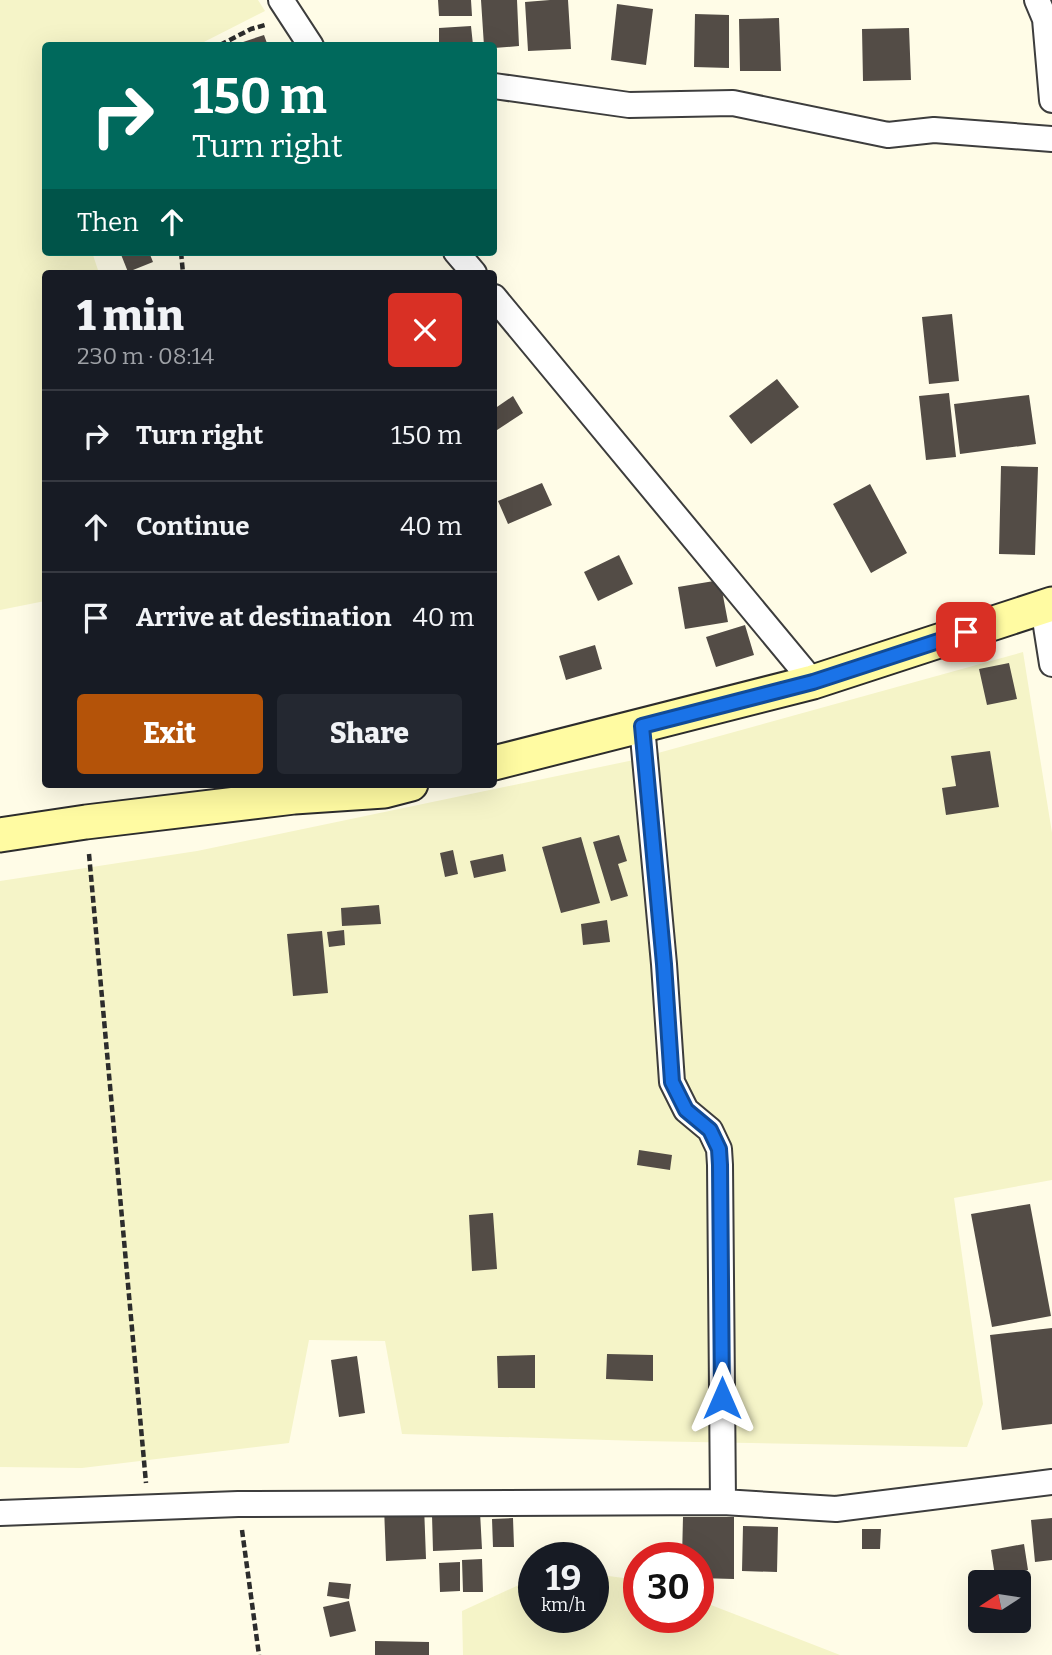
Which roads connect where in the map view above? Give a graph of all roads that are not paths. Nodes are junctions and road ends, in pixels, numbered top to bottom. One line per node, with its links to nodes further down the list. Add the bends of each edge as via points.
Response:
1 (1037, 0): 5 (street, via 1045,19)
2 (287, 9): 3 (street)
3 (308, 42)
4 (497, 86): 6 (street, via 629,105 733,103 888,135 934,130)
5 (1052, 100)
6 (1052, 139)
7 (459, 256): 8 (street)
8 (471, 270)
9 (497, 301): 12 (street)
10 (1047, 605): 11 (street); 12 (street)
11 (1052, 664)
12 (813, 682): 13 (street)
13 (642, 726): 14 (street); 18 (street, via 672,1082 686,1110 710,1130 719,1149)
14 (497, 762)
15 (396, 788): 16 (street)
16 (0, 835)
17 (1052, 1482): 18 (street, via 836,1509)
18 (723, 1502): 19 (street, via 238,1504)
19 (0, 1513)

